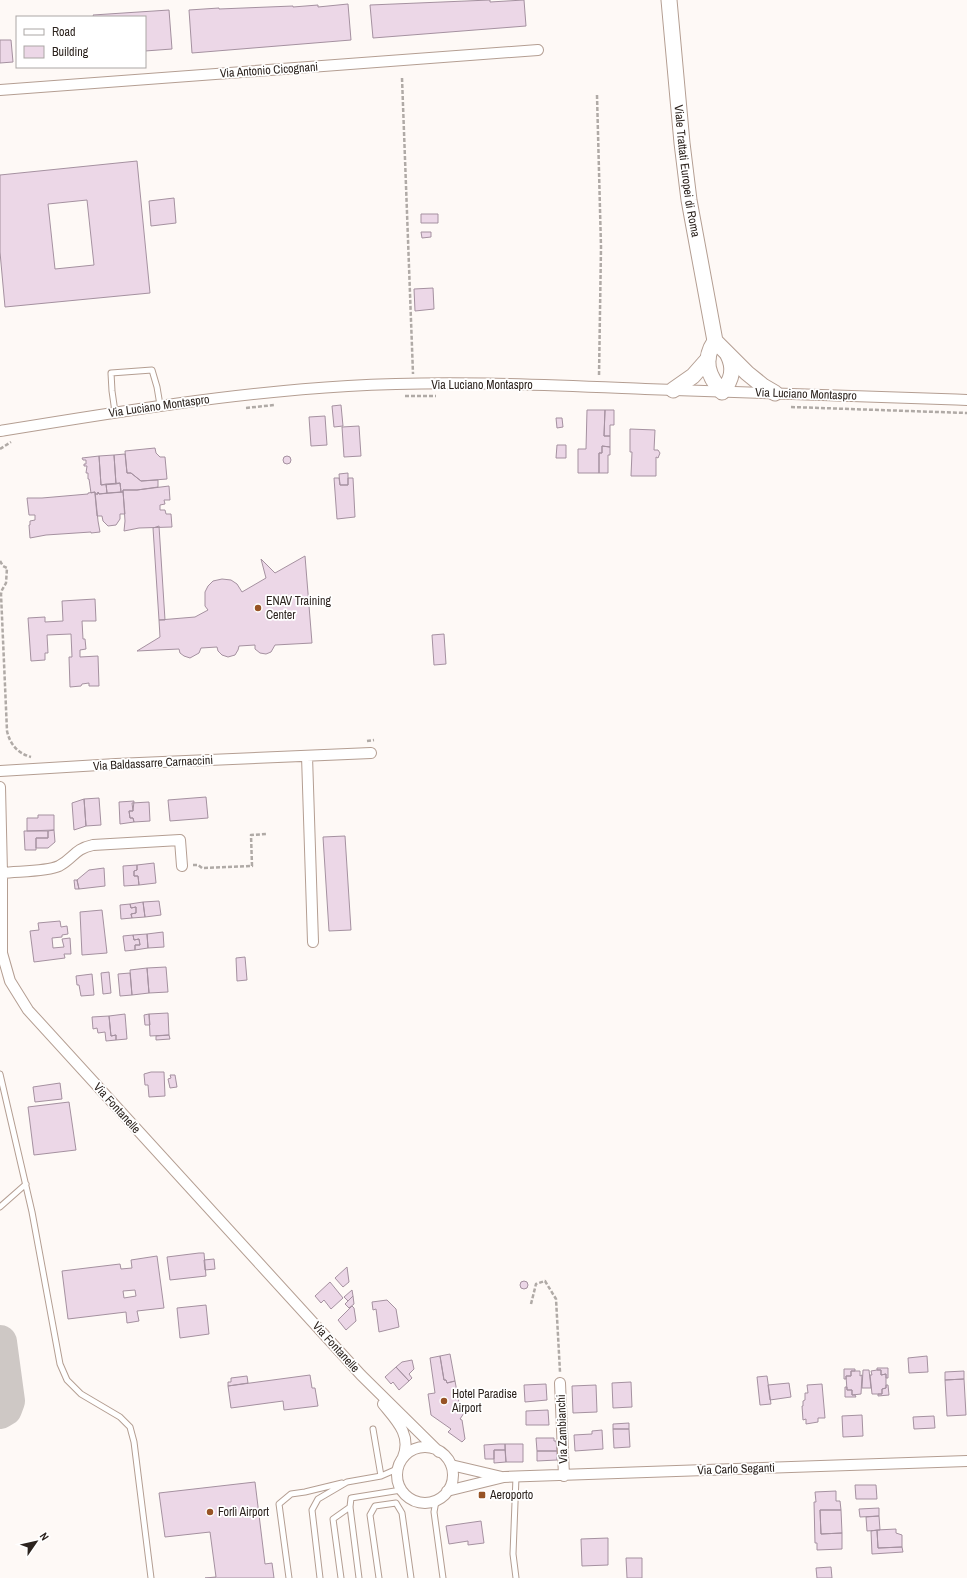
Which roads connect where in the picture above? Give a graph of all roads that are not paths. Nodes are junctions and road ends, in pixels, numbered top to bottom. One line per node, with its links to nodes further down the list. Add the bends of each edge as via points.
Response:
1 (669, 0): 4 (street, Viale Trattati Europei di Roma, via 689,200)
2 (538, 50): 3 (street, Via Antonio Cicognani)
3 (0, 90)
4 (715, 341): 5 (street); 6 (street, via 710,348)
5 (727, 354): 8 (street, via 731,361 732,376); 9 (street, via 755,380)
6 (708, 359): 7 (street, via 693,376); 8 (street, via 711,376)
7 (673, 390): 8 (street, Via Luciano Montaspro); 11 (street, Via Luciano Montaspro, via 414,384 258,393)
8 (722, 392): 9 (street, Via Luciano Montaspro)
9 (775, 393): 10 (street, Via Luciano Montaspro)
10 (967, 400)
11 (160, 405): 12 (street, Via Luciano Montaspro); 12 (lane, via 152,370 111,373)
12 (115, 412): 13 (street, Via Luciano Montaspro)
13 (0, 431)
14 (371, 753): 15 (street, Via Baldassarre Carnaccini)
15 (307, 756): 16 (street, Via Baldassarre Carnaccini); 20 (street)
16 (0, 771)
17 (0, 787): 19 (street, Via Fontanelle)
18 (182, 866): 19 (street, via 180,840 93,845 84,847 51,869)
19 (2, 872): 24 (street, Via Fontanelle, via 2,954 10,981 28,1010)
20 (313, 942)
21 (0, 1074): 22 (lane)
22 (26, 1184): 23 (lane); 41 (lane, via 60,1364 67,1380 81,1394 130,1427)
23 (0, 1207)
24 (361, 1375): 27 (street, Via Fontanelle); 28 (street, Via Fontanelle, via 404,1434 406,1449)
25 (560, 1383): 33 (street, Via Zambianchi)
26 (373, 1429): 32 (lane)
27 (439, 1452): 28 (street, via 431,1448 422,1448); 30 (street)
28 (403, 1457): 31 (street)
29 (967, 1461): 33 (street, Via Carlo Seganti)
30 (451, 1465): 34 (street, Via Carlo Seganti); 38 (street, via 452,1476)
31 (397, 1469): 32 (lane); 37 (street)
32 (381, 1476): 36 (lane)
33 (564, 1476): 35 (street, Via Carlo Seganti)
34 (504, 1477): 35 (street, Via Carlo Seganti); 38 (street, Via Carlo Seganti)
35 (516, 1477): 49 (lane, via 512,1554)
36 (347, 1482): 42 (lane, via 291,1494 279,1504); 43 (lane, via 318,1499 312,1510)
37 (401, 1490): 39 (street, via 408,1498 417,1502); 40 (lane, via 351,1498)
38 (447, 1491): 39 (street)
39 (436, 1501): 48 (lane, via 434,1512)
40 (350, 1507): 44 (lane, via 333,1519); 45 (lane)
41 (151, 1578)
42 (289, 1578)
43 (320, 1578)
44 (341, 1578)
45 (359, 1578)
46 (380, 1578): 47 (lane, via 370,1515 375,1506 396,1503 402,1513)
47 (411, 1578)
48 (443, 1578)
49 (516, 1578)

